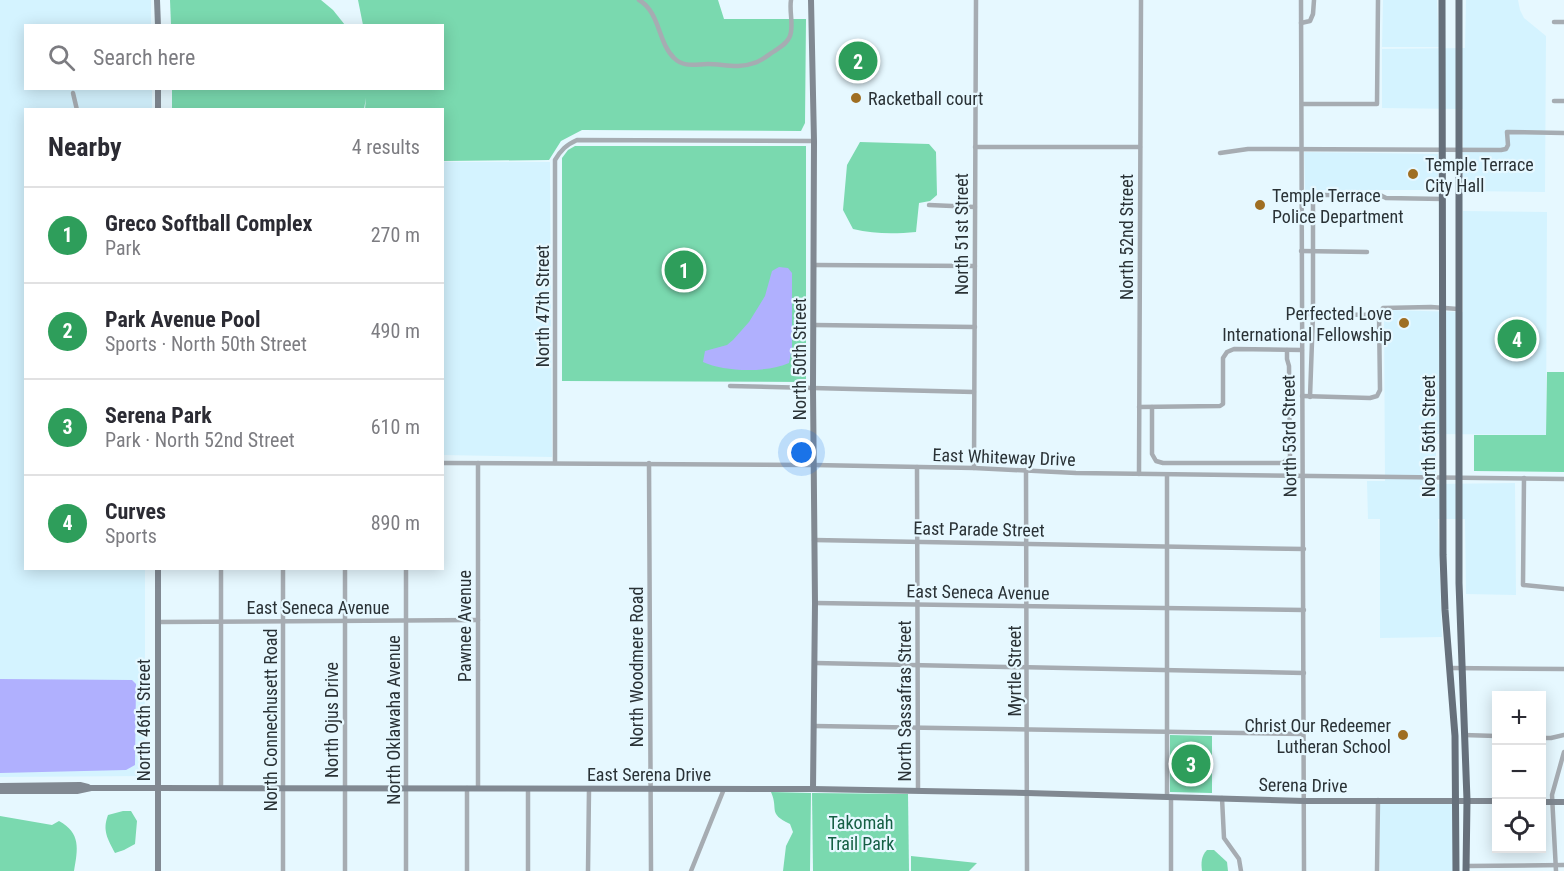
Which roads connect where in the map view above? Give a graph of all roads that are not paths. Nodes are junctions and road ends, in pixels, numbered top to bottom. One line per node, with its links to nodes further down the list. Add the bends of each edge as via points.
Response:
1 (157, 0): 15 (street)
2 (639, 0): 3 (street, via 650,11 674,59 682,64 740,66 755,63 783,45 792,25)
3 (791, 0)
4 (811, 0): 24 (street, North 50th Street)
5 (976, 0): 25 (street, North 51st Street)
6 (1141, 0): 26 (street, North 52nd Street)
7 (1301, 0): 14 (street, North 53rd Street)
8 (1314, 0): 14 (street, via 1310,21)
9 (1378, 0): 20 (street, via 1377,104)
10 (1442, 0): 29 (main road, North 56th Street)
11 (1459, 0): 27 (main road, North 56th Street)
12 (1554, 22): 13 (street)
13 (1564, 22)
14 (1301, 23): 20 (street, North 53rd Street)
15 (158, 24)
16 (158, 90): 22 (street)
17 (73, 93): 21 (street)
18 (1554, 100): 19 (street)
19 (1564, 100)
20 (1302, 104): 28 (street, North 53rd Street)
21 (77, 108)
22 (158, 108)
23 (1564, 133): 27 (street, via 1507,132 1506,149)
24 (814, 141): 37 (street, North 50th Street); 63 (street, North 47th Street, via 577,140 560,151 555,160)
25 (975, 147): 26 (street); 33 (street, North 51st Street)
26 (1140, 147): 55 (street, North 52nd Street)
27 (1459, 149): 29 (street); 40 (main road, North 56th Street)
28 (1302, 150): 29 (street); 30 (street); 34 (street, North 53rd Street)
29 (1443, 150): 31 (main road, North 56th Street)
30 (1220, 153)
31 (1443, 199): 35 (street, via 1314,195); 39 (main road, North 56th Street)
32 (929, 205): 33 (street)
33 (975, 207): 38 (street, North 51st Street)
34 (1301, 251): 35 (street); 41 (street, North 53rd Street)
35 (1313, 251): 36 (street); 42 (street)
36 (1367, 252)
37 (814, 265): 38 (street); 46 (street, North 50th Street)
38 (975, 266): 47 (street, North 51st Street)
39 (1443, 308): 40 (street); 43 (street, via 1383,308); 44 (main road, North 56th Street)
40 (1458, 309): 45 (main road, North 56th Street)
41 (1302, 314): 42 (street); 49 (street, North 53rd Street)
42 (1313, 314): 43 (street); 54 (street)
43 (1379, 315): 54 (street, via 1379,393 1370,398)
44 (1443, 319): 45 (main road); 57 (main road, North 56th Street)
45 (1458, 319): 58 (main road, North 56th Street)
46 (814, 325): 47 (street); 51 (street, North 50th Street)
47 (975, 327): 52 (street, North 51st Street)
48 (1287, 350): 49 (street); 56 (street, via 1227,351 1223,358 1220,406); 56 (street, via 1290,457 1283,463 1156,461 1152,454)
49 (1302, 350): 53 (street, North 53rd Street)
50 (730, 386): 51 (street)
51 (813, 388): 52 (street); 65 (street, North 50th Street)
52 (974, 392): 67 (street, North 51st Street)
53 (1302, 396): 54 (street); 71 (street, North 53rd Street)
54 (1310, 397)
55 (1139, 407): 56 (street); 69 (street, North 52nd Street)
56 (1152, 407)
57 (1443, 411): 58 (main road); 59 (main road, North 56th Street)
58 (1459, 411): 60 (main road, North 56th Street)
59 (1443, 422): 60 (main road); 72 (main road, North 56th Street)
60 (1459, 422): 73 (main road, North 56th Street)
61 (444, 463): 62 (street, East Whiteway Drive)
62 (478, 463): 63 (street, East Whiteway Drive); 95 (street, Pawnee Avenue)
63 (555, 463): 64 (street, East Whiteway Drive)
64 (649, 464): 65 (street, East Whiteway Drive); 130 (street, North Woodmere Road)
65 (814, 465): 66 (street, East Whiteway Drive); 76 (street, North 50th Street)
66 (917, 466): 67 (street, East Whiteway Drive); 77 (street, North Sassafras Street)
67 (974, 468): 68 (street, East Whiteway Drive)
68 (1026, 470): 69 (street, East Whiteway Drive); 78 (street, Myrtle Street)
69 (1138, 474): 70 (street, East Whiteway Drive)
70 (1167, 475): 71 (street, East Whiteway Drive); 79 (street)
71 (1303, 476): 72 (street, East Whiteway Drive); 80 (street, North 53rd Street)
72 (1443, 477): 73 (street, East Whiteway Drive); 81 (main road, North 56th Street)
73 (1459, 477): 74 (street, East Whiteway Drive); 82 (main road, North 56th Street)
74 (1524, 478): 75 (street, East Whiteway Drive); 88 (street, via 1523,585)
75 (1564, 479)
76 (814, 540): 77 (street, East Parade Street); 89 (street, North 50th Street)
77 (917, 541): 78 (street, East Parade Street); 90 (street, North Sassafras Street)
78 (1027, 543): 79 (street, East Parade Street); 91 (street, Myrtle Street)
79 (1167, 547): 80 (street, East Parade Street); 92 (street)
80 (1304, 549): 93 (street, North 53rd Street)
81 (1443, 555): 82 (main road); 103 (main road, North 56th Street)
82 (1459, 555): 104 (main road, North 56th Street)
83 (158, 570): 96 (street, North 46th Street)
84 (221, 570): 97 (street)
85 (283, 570): 98 (street, North Connechusett Road)
86 (345, 570): 99 (street, North Ojus Drive)
87 (406, 570): 94 (street, North Oklawaha Avenue)
88 (1564, 589)
89 (815, 603): 90 (street, East Seneca Avenue); 100 (street, North 50th Street)
90 (917, 604): 91 (street, East Seneca Avenue); 101 (street, North Sassafras Street)
91 (1027, 606): 92 (street, East Seneca Avenue); 102 (street, Myrtle Street)
92 (1167, 609): 93 (street, East Seneca Avenue); 106 (street)
93 (1304, 610): 107 (street, North 53rd Street)
94 (406, 620): 95 (street, East Seneca Avenue); 99 (street, East Seneca Avenue); 125 (street, North Oklawaha Avenue)
95 (477, 620): 127 (street, Pawnee Avenue)
96 (158, 621): 97 (street, East Seneca Avenue); 121 (street, North 46th Street)
97 (221, 621): 98 (street, East Seneca Avenue); 122 (street)
98 (283, 621): 99 (street, East Seneca Avenue); 123 (street, North Connechusett Road)
99 (345, 621): 124 (street, North Ojus Drive)
100 (815, 663): 101 (street); 108 (street, North 50th Street)
101 (918, 665): 102 (street); 109 (street, North Sassafras Street)
102 (1027, 667): 106 (street); 110 (street, Myrtle Street)
103 (1450, 668): 104 (street); 115 (main road, North 56th Street)
104 (1461, 668): 105 (street); 113 (main road, North 56th Street)
105 (1564, 669)
106 (1166, 670): 107 (street); 111 (street)
107 (1304, 673): 112 (street, North 53rd Street)
108 (814, 726): 109 (street); 132 (street, North 50th Street)
109 (918, 728): 110 (street); 134 (street, North Sassafras Street)
110 (1028, 729): 111 (street); 135 (street, Myrtle Street)
111 (1166, 732): 112 (street); 137 (street)
112 (1303, 734): 142 (street, North 53rd Street)
113 (1464, 735): 115 (street); 116 (street); 141 (main road, North 56th Street)
114 (1564, 735): 117 (street)
115 (1455, 736): 140 (main road, North 56th Street)
116 (1492, 736)
117 (1546, 738)
118 (1564, 752): 145 (street)
119 (0, 786): 120 (street)
120 (92, 788): 121 (street, East Serena Drive); 133 (street)
121 (158, 788): 122 (street, East Serena Drive); 150 (street, North 46th Street)
122 (221, 788): 123 (street, East Serena Drive)
123 (283, 788): 124 (street, East Serena Drive); 151 (street, North Connechusett Road)
124 (345, 788): 125 (street, East Serena Drive); 152 (street, North Ojus Drive)
125 (406, 788): 126 (street, East Serena Drive); 153 (street, North Oklawaha Avenue)
126 (467, 788): 127 (street, East Serena Drive); 154 (street)
127 (478, 788): 128 (street, East Serena Drive)
128 (528, 789): 129 (street, East Serena Drive); 155 (street)
129 (589, 789): 130 (street, East Serena Drive); 156 (street)
130 (650, 789): 131 (street, East Serena Drive); 157 (street, North Woodmere Road)
131 (724, 789): 132 (street, East Serena Drive); 158 (street)
132 (813, 789): 134 (street, East Serena Drive)
133 (0, 791)
134 (918, 791): 135 (street, East Serena Drive)
135 (1027, 793): 136 (street, East Serena Drive); 159 (street, Myrtle Street)
136 (1140, 795): 137 (street, Serena Drive)
137 (1169, 797): 138 (street, Serena Drive); 160 (street)
138 (1222, 798): 142 (street, Serena Drive); 161 (street, via 1224,838 1239,859)
139 (1378, 800): 140 (street, Serena Drive); 142 (street, Serena Drive); 163 (street)
140 (1456, 800): 141 (street, Serena Drive); 164 (main road, North 56th Street)
141 (1467, 800): 143 (street, Serena Drive); 149 (main road, North 56th Street)
142 (1304, 801): 162 (street, North 53rd Street)
143 (1492, 801)
144 (1546, 802): 145 (street)
145 (1553, 802): 146 (street); 148 (street)
146 (1564, 802)
147 (1564, 865): 148 (street)
148 (1556, 868): 149 (street)
149 (1466, 869)
150 (158, 871)
151 (283, 871)
152 (345, 871)
153 (406, 871)
154 (467, 871)
155 (528, 871)
156 (588, 871)
157 (651, 871)
158 (691, 871)
159 (1027, 871)
160 (1171, 871)
161 (1241, 871)
162 (1304, 871)
163 (1377, 871)
164 (1456, 871)

